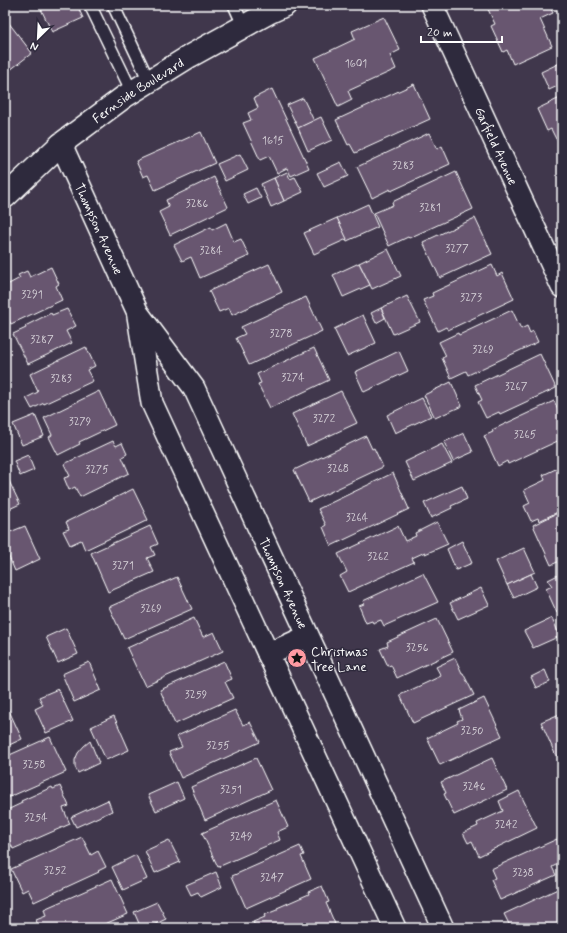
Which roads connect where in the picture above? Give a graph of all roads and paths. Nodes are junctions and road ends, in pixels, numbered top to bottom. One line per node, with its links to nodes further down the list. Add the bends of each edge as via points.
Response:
1 (90, 5): 7 (lane)
2 (113, 5): 7 (lane)
3 (234, 5): 6 (lane)
4 (285, 5): 6 (main road, Fernside Boulevard)
5 (432, 5): 10 (street, Garfield Avenue)
6 (244, 27): 7 (main road, Fernside Boulevard)
7 (140, 87): 8 (main road, Fernside Boulevard)
8 (61, 144): 9 (main road, Fernside Boulevard); 11 (street, Thompson Avenue)
9 (5, 197)
10 (562, 286)
11 (138, 313): 12 (street, Thompson Avenue, via 194,388); 13 (street, Thompson Avenue, via 152,403)
12 (308, 636): 13 (street); 15 (street, Thompson Avenue)
13 (268, 654): 14 (street, Thompson Avenue)
14 (395, 928)
15 (443, 928)

